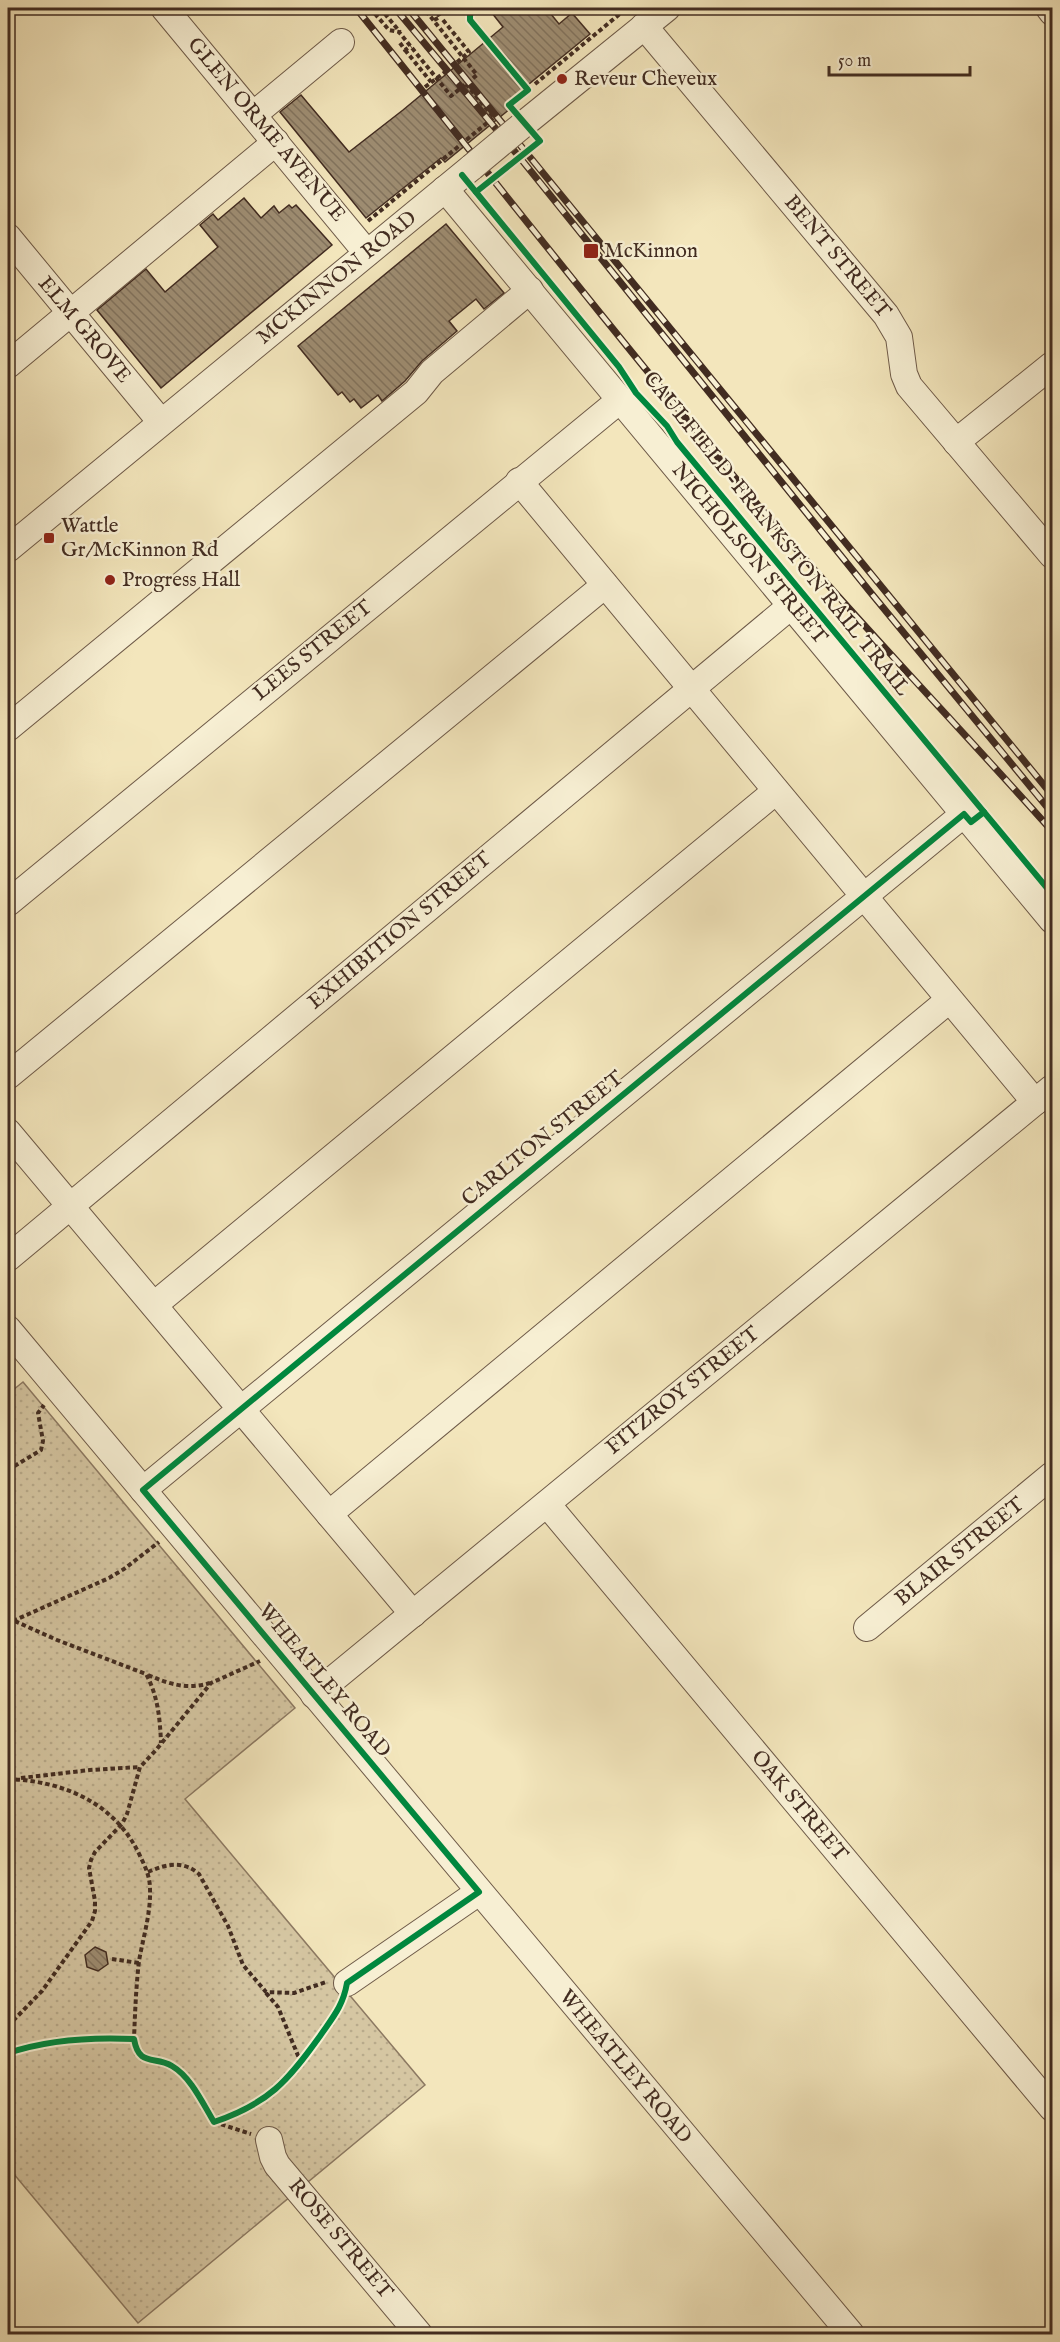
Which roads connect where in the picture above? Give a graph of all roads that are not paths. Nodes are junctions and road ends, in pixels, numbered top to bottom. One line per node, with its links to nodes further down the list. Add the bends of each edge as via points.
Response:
1 (164, 8): 6 (street, GLEN ORME AVENUE)
2 (1049, 8): 4 (street)
3 (650, 12): 8 (street, MCKINNON ROAD, bridge); 17 (street, BENT STREET, via 886,315 899,338 906,380)
4 (1053, 12)
5 (341, 42): 6 (street)
6 (254, 115): 7 (street, GLEN ORME AVENUE)
7 (276, 142): 10 (street, GLEN ORME AVENUE); 12 (street)
8 (446, 189): 10 (street, MCKINNON ROAD); 11 (street, NICHOLSON STREET)
9 (8, 237): 12 (street, ELM GROVE)
10 (367, 253): 16 (street, MCKINNON ROAD)
11 (530, 290): 15 (street, NICHOLSON STREET); 24 (street, via 432,372 416,392)
12 (70, 313): 13 (street); 16 (street, ELM GROVE)
13 (8, 365)
14 (1053, 365): 17 (street)
15 (620, 400): 18 (street, LEES STREET); 22 (street, NICHOLSON STREET)
16 (161, 422): 19 (street, MCKINNON ROAD)
17 (956, 442): 20 (street, BENT STREET)
18 (519, 481): 21 (street); 28 (street, LEES STREET)
19 (8, 549)
20 (1053, 555)
21 (605, 585): 23 (street); 31 (street)
22 (792, 605): 23 (street, EXHIBITION STREET); 26 (street, NICHOLSON STREET)
23 (692, 689): 25 (street); 34 (street, EXHIBITION STREET)
24 (8, 728)
25 (777, 791): 27 (street); 36 (street)
26 (964, 814): 27 (street, CARLTON STREET); 29 (street, NICHOLSON STREET)
27 (864, 897): 30 (street); 38 (street, CARLTON STREET)
28 (8, 903)
29 (1053, 920)
30 (949, 1000): 32 (street); 42 (street)
31 (8, 1076)
32 (1044, 1095): 41 (street, FITZROY STREET)
33 (8, 1132): 34 (street)
34 (69, 1205): 35 (street, EXHIBITION STREET); 36 (street)
35 (8, 1258)
36 (154, 1305): 38 (street)
37 (8, 1329): 40 (street, WHEATLEY ROAD)
38 (241, 1409): 40 (street, CARLTON STREET); 42 (street)
39 (1053, 1475): 44 (street, BLAIR STREET)
40 (143, 1490): 45 (street, WHEATLEY ROAD)
41 (547, 1504): 43 (street, FITZROY STREET); 48 (street, OAK STREET)
42 (329, 1514): 43 (street)
43 (413, 1614): 45 (street, FITZROY STREET)
44 (867, 1628)
45 (314, 1695): 46 (street, WHEATLEY ROAD)
46 (479, 1893): 47 (street); 51 (street, WHEATLEY ROAD)
47 (347, 1983)
48 (1053, 2108)
49 (268, 2140): 50 (street, ROSE STREET, via 277,2165)
50 (420, 2334)
51 (851, 2334)

